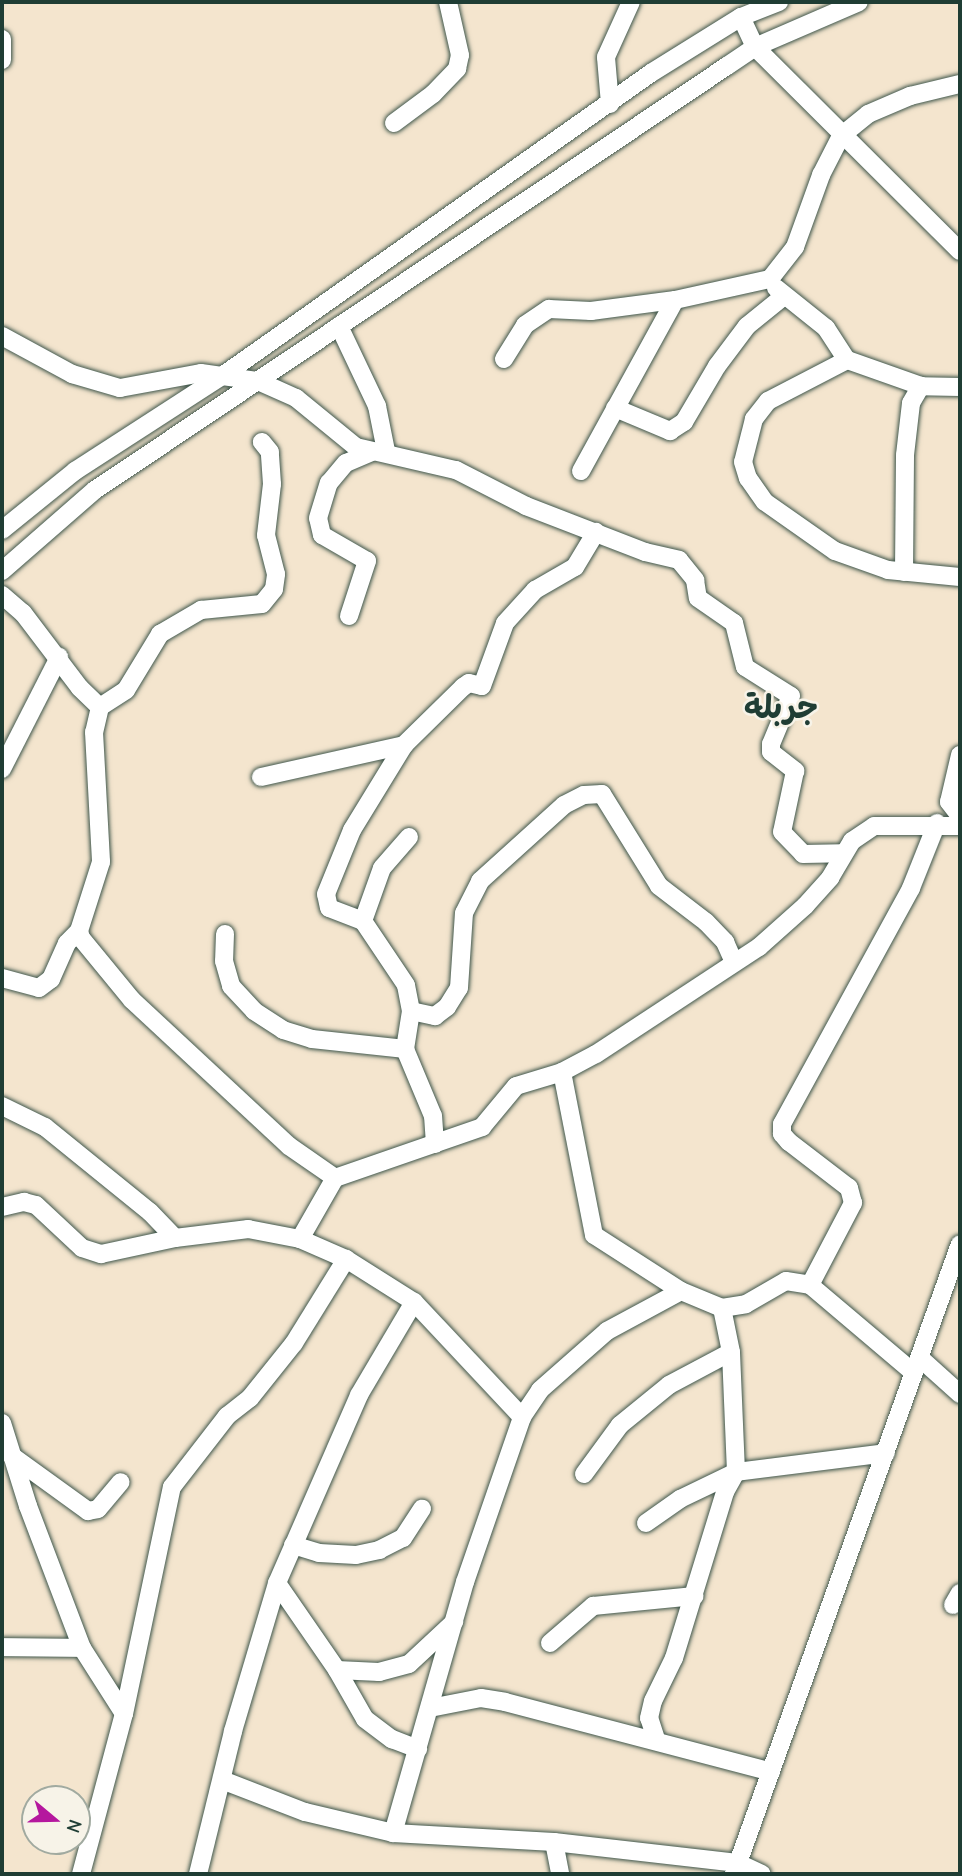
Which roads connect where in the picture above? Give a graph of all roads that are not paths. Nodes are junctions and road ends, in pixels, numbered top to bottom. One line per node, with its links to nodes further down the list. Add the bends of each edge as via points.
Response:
1 (448, 2): 11 (street, via 460,55 457,69)
2 (631, 2): 10 (street, via 606,57)
3 (779, 2): 5 (street)
4 (859, 2): 7 (street)
5 (741, 17): 7 (street); 10 (street)
6 (2, 39): 8 (street)
7 (755, 47): 12 (street); 17 (street)
8 (2, 60)
9 (960, 84): 12 (street, via 910,96 868,114)
10 (610, 104): 21 (street)
11 (394, 123)
12 (841, 136): 13 (street); 14 (street, via 821,175 796,247)
13 (960, 251)
14 (769, 279): 15 (street); 16 (street)
15 (782, 297): 20 (street, via 826,328); 25 (street, via 747,326 684,422 670,431)
16 (674, 300): 19 (street, via 592,311 549,309 525,325); 25 (street)
17 (338, 326): 22 (street); 27 (street, via 377,406)
18 (2, 336): 21 (street, via 72,374 120,388 201,373)
19 (504, 359)
20 (847, 360): 23 (street); 32 (street, via 768,401 746,439 743,462 765,502 835,551)
21 (225, 374): 22 (street); 29 (street, via 75,471)
22 (258, 381): 27 (street, via 296,398 333,431); 31 (street, via 95,490)
23 (921, 386): 24 (street); 32 (street, via 911,403 905,454)
24 (960, 387)
25 (615, 408): 28 (street)
26 (262, 442): 37 (street, via 270,452 272,484 266,535 276,574 274,589 262,604 201,610 160,634 126,690)
27 (379, 452): 30 (street, via 456,470 526,506); 35 (street, via 346,463 329,483 318,518 322,535 367,561)
28 (581, 471)
29 (2, 530)
30 (596, 532): 38 (street, via 575,566 535,590 505,623 482,686 469,683 463,687); 46 (street, via 679,559 695,580 698,598 734,623 745,667 791,696 771,744 771,752 795,771 782,832 803,854)
31 (2, 571)
32 (904, 572): 33 (street)
33 (960, 577)
34 (2, 595): 36 (street)
35 (349, 615)
36 (59, 657): 37 (street); 40 (street)
37 (100, 707): 48 (street, via 94,732 101,862)
38 (404, 745): 41 (street); 47 (street, via 352,830 326,894 329,908)
39 (960, 755): 42 (street, via 949,802)
40 (2, 769)
41 (261, 777)
42 (960, 816)
43 (937, 823): 44 (street); 46 (street, via 874,826); 63 (street, via 911,888 782,1124 782,1134 789,1142 849,1188 853,1203)
44 (960, 826)
45 (409, 837): 47 (street, via 382,868)
46 (842, 853): 50 (street, via 830,878 805,906)
47 (363, 921): 52 (street, via 406,985)
48 (79, 931): 51 (street, via 67,943 51,979 39,988); 57 (street, via 132,1000 289,1146)
49 (225, 934): 53 (street, via 224,961 231,986 254,1012 283,1030 312,1039)
50 (734, 962): 52 (street, via 706,922 659,886 602,794 583,795 564,805 480,881 464,913 459,988 435,1016); 54 (street)
51 (2, 978)
52 (411, 1011): 53 (street)
53 (405, 1049): 56 (street, via 433,1116)
54 (562, 1072): 56 (street, via 516,1086 482,1127); 64 (street, via 594,1235)
55 (2, 1106): 59 (street, via 45,1127 150,1212)
56 (435, 1144): 57 (street)
57 (335, 1178): 60 (street)
58 (2, 1203): 59 (street, via 36,1205 82,1248 101,1254)
59 (175, 1238): 60 (street, via 248,1229)
60 (300, 1239): 62 (street)
61 (960, 1244): 68 (street)
62 (346, 1259): 65 (street); 88 (street, via 294,1343 250,1398 227,1416 172,1487)
63 (810, 1285): 66 (street, via 786,1281 755,1301); 68 (street)
64 (681, 1291): 66 (street); 70 (street, via 607,1331 540,1391)
65 (414, 1302): 70 (street); 79 (street, via 359,1395)
66 (722, 1308): 67 (street)
67 (731, 1352): 74 (street); 75 (street, via 669,1385 620,1425)
68 (917, 1366): 69 (street); 72 (street)
69 (960, 1394)
70 (522, 1417): 82 (street, via 485,1518)
71 (2, 1423): 73 (street)
72 (886, 1453): 74 (street); 91 (street)
73 (12, 1456): 76 (street, via 88,1511 98,1509); 85 (street)
74 (736, 1472): 78 (street, via 680,1499); 81 (street, via 725,1492)
75 (584, 1474)
76 (121, 1482)
77 (422, 1509): 79 (street, via 403,1538 379,1550 356,1555 319,1553)
78 (646, 1524)
79 (293, 1545): 80 (street)
80 (277, 1583): 86 (street); 92 (street)
81 (695, 1596): 83 (street, via 593,1606); 89 (street, via 674,1658 653,1701 649,1718)
82 (456, 1619): 86 (street, via 410,1664 379,1672); 87 (street)
83 (550, 1643)
84 (2, 1647): 85 (street)
85 (82, 1648): 88 (street)
86 (337, 1671): 90 (street, via 365,1719 392,1739)
87 (429, 1708): 89 (street, via 481,1698); 90 (street)
88 (124, 1714): 96 (street)
89 (656, 1739): 91 (street)
90 (418, 1749): 93 (street)
91 (771, 1772): 95 (street)
92 (222, 1780): 93 (street, via 305,1812); 97 (street)
93 (393, 1833): 94 (street)
94 (554, 1842): 95 (street); 98 (street)
95 (736, 1869): 99 (street)
96 (80, 1874)
97 (198, 1874)
98 (560, 1874)
99 (762, 1874)

